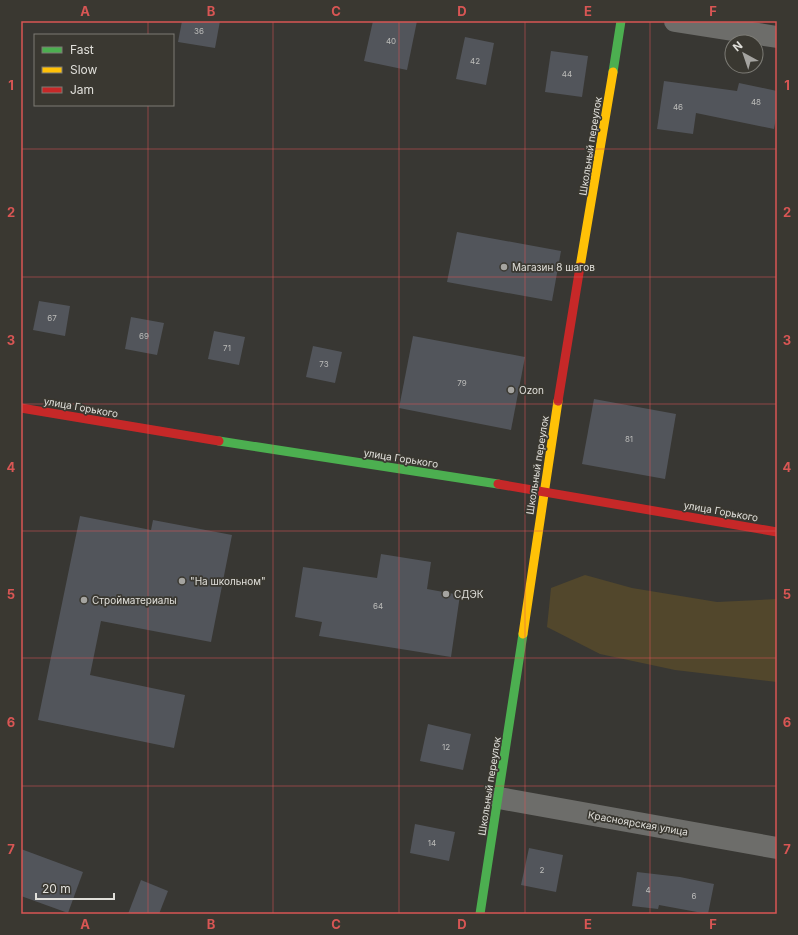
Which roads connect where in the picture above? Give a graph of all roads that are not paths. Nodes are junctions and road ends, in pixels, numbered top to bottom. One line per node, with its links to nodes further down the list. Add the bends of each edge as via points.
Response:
1 (622, 21): 5 (street, Школьный переулок)
2 (675, 21): 3 (street)
3 (777, 37)
4 (21, 408): 5 (street, улица Горького)
5 (543, 491): 6 (street, улица Горького); 7 (street, Школьный переулок)
6 (777, 532)
7 (499, 798): 8 (street, Красноярская улица); 9 (street, Школьный переулок)
8 (777, 848)
9 (480, 914)

